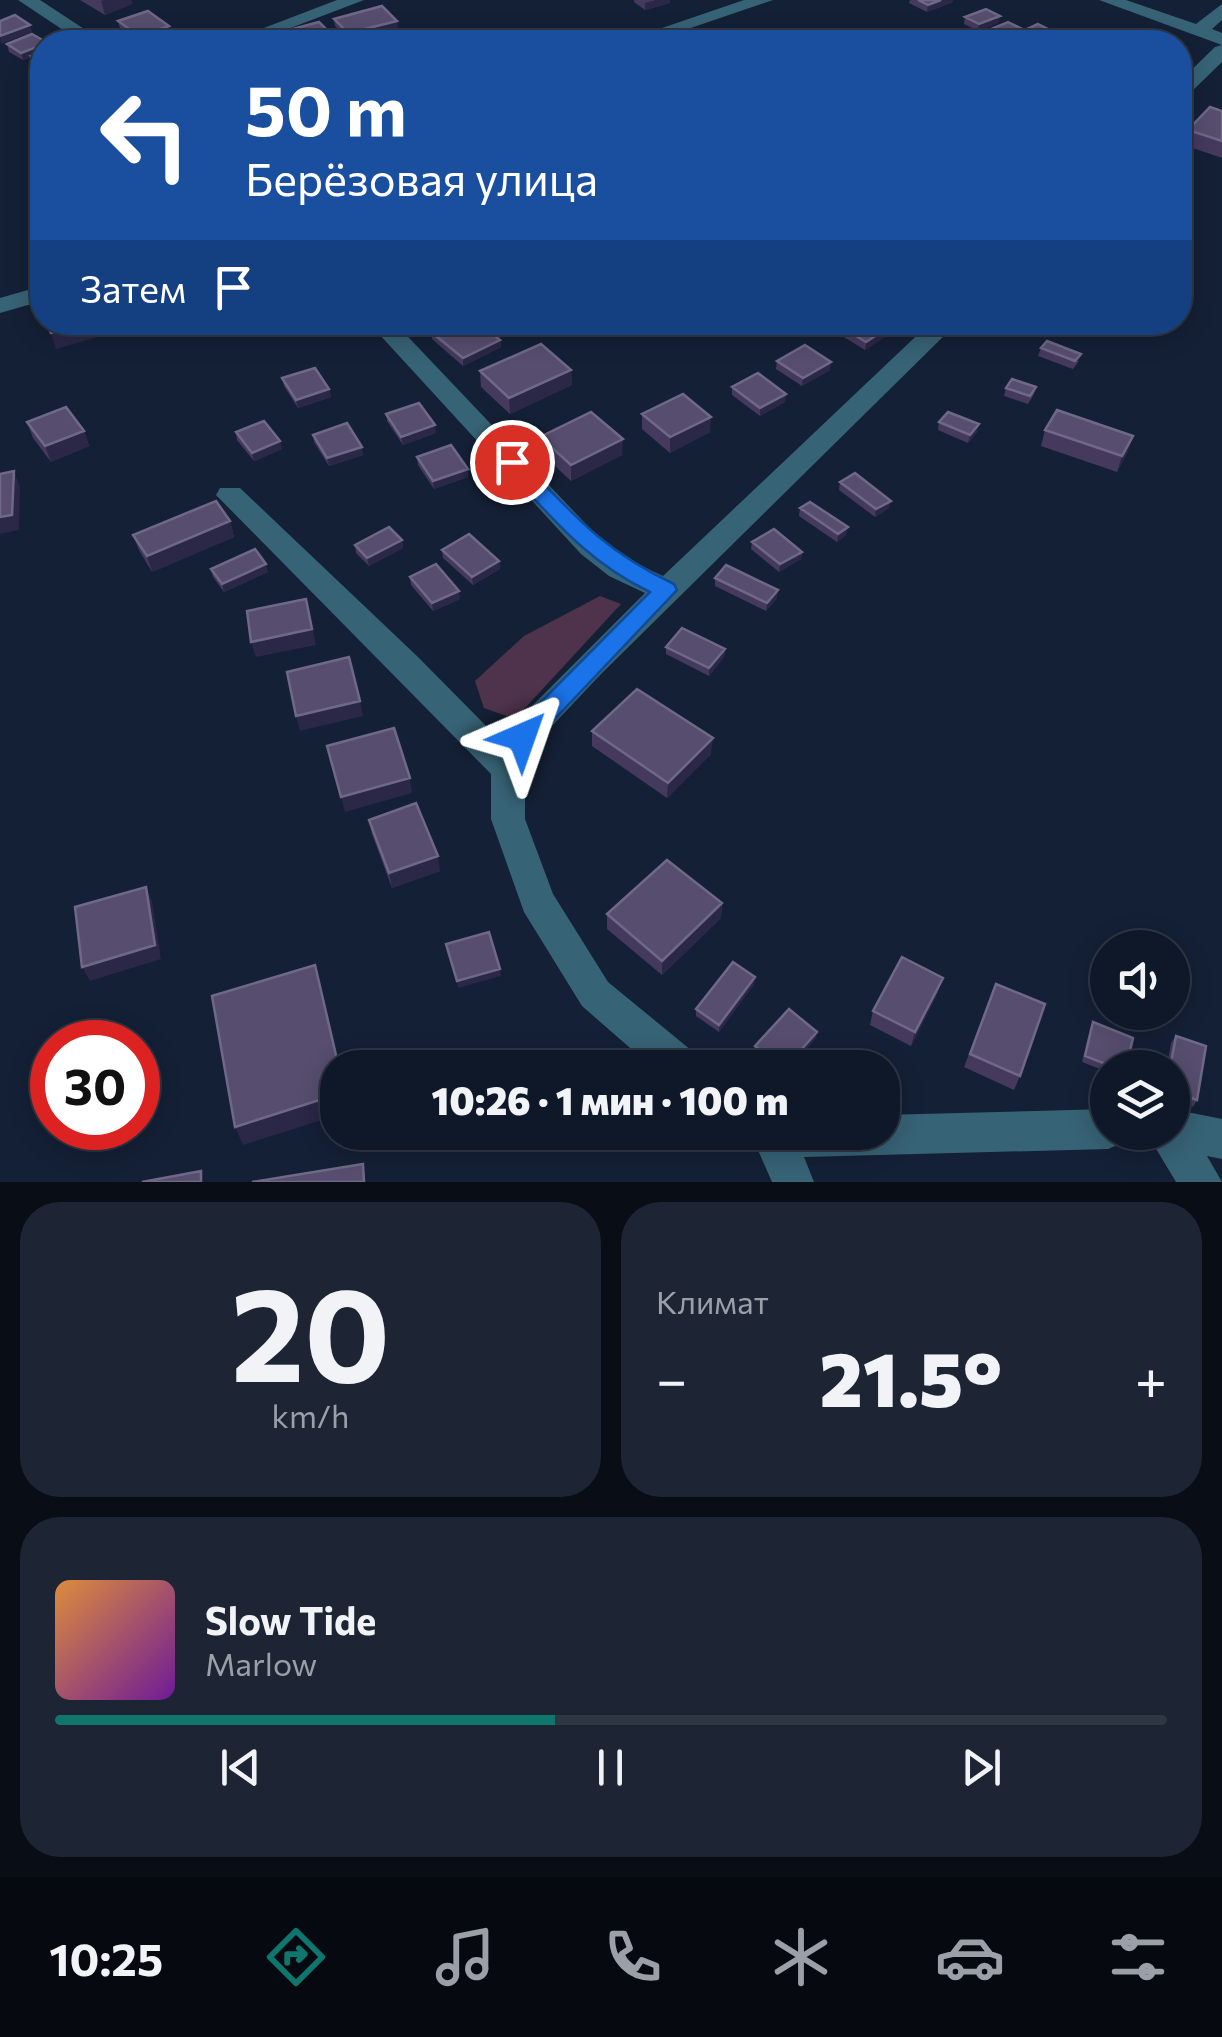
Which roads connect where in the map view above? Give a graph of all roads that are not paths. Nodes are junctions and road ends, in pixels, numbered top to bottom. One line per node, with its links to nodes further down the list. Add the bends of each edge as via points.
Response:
1 (27, 0): 7 (street)
2 (764, 0): 6 (street)
3 (1108, 0): 9 (street)
4 (354, 1): 8 (street)
5 (1222, 10): 9 (street)
6 (672, 28)
7 (75, 30)
8 (271, 30)
9 (1199, 31): 10 (street)
10 (1222, 38)
11 (1222, 50): 12 (street)
12 (1192, 80)
13 (30, 297): 14 (street)
14 (0, 306)
15 (392, 335): 18 (street, via 592,546)
16 (932, 335): 18 (street)
17 (230, 495): 19 (street)
18 (666, 590): 19 (street, via 522,737)
19 (508, 770): 20 (street, via 508,820 537,901 596,994)
20 (662, 1050)
21 (1090, 1129): 22 (street)
22 (900, 1133)
23 (1190, 1134): 24 (street)
24 (1222, 1139)
25 (779, 1150): 27 (street)
26 (1181, 1150): 28 (street)
27 (793, 1182)
28 (1201, 1182)

